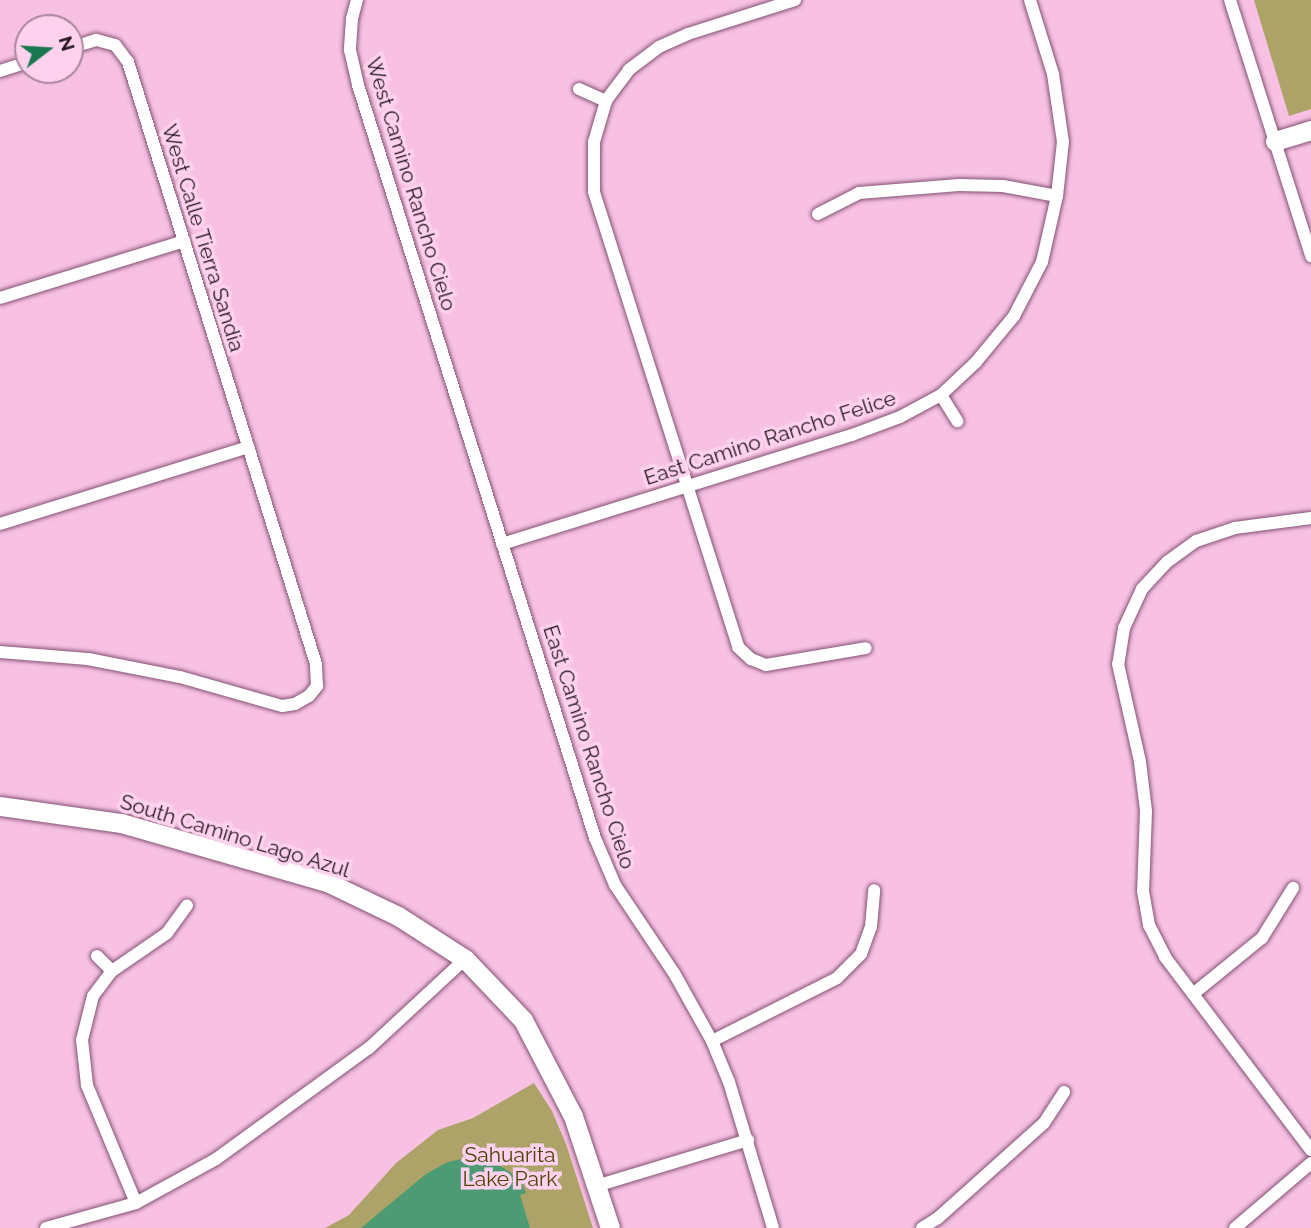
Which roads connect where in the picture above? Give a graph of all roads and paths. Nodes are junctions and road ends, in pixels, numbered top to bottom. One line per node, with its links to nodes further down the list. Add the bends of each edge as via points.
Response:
1 (357, 0): 15 (street, West Camino Rancho Cielo, via 350,50 358,85)
2 (795, 0): 7 (street, via 659,47 629,70)
3 (1030, 0): 10 (street, East Camino Rancho Felice, via 1053,74 1063,142)
4 (1230, 0): 9 (street)
5 (84, 44): 12 (street, West Calle Tierra Sandia, via 96,40 115,45 128,62)
6 (579, 89): 7 (street)
7 (606, 102): 19 (street, via 594,142 594,192)
8 (1311, 130): 9 (street)
9 (1275, 141): 13 (street)
10 (1057, 196): 11 (street, via 1003,186 959,185 859,193); 16 (street, East Camino Rancho Felice, via 1042,262 1014,316)
11 (818, 214)
12 (184, 241): 14 (street); 18 (street, West Calle Tierra Sandia)
13 (1311, 256)
14 (0, 298)
15 (438, 338): 22 (street, East Camino Rancho Cielo)
16 (941, 395): 17 (street); 19 (street, East Camino Rancho Felice, via 852,435)
17 (957, 421)
18 (248, 447): 21 (street); 24 (street, West Calle Tierra Sandia, via 316,664 317,686 309,696 282,706 180,677 88,659)
19 (686, 486): 22 (street, East Camino Rancho Felice); 23 (street, via 731,629 738,647 751,659 766,665)
20 (1311, 517): 32 (street, via 1235,528 1196,541 1167,562 1142,589 1124,628 1118,664 1146,811 1143,891 1149,925 1164,957)
21 (0, 524)
22 (502, 544): 33 (street, East Camino Rancho Cielo, via 615,886 674,973)
23 (866, 648)
24 (0, 652)
25 (0, 806): 30 (street, South Camino Lago Azul, via 121,823 327,882 398,916)
26 (1293, 888): 32 (street, via 1262,938)
27 (874, 890): 33 (street, via 871,926 861,954 837,978)
28 (187, 905): 31 (street, via 167,933)
29 (97, 956): 31 (street)
30 (465, 959): 38 (street, South Camino Lago Azul, via 523,1020 573,1116); 39 (street, via 369,1048 216,1160)
31 (113, 971): 39 (street, via 93,996 83,1051 87,1085)
32 (1193, 994): 36 (street)
33 (712, 1041): 35 (street, East Camino Rancho Cielo)
34 (1064, 1091): 43 (street, via 1044,1123)
35 (748, 1140): 38 (street); 42 (street, East Camino Rancho Cielo)
36 (1311, 1150)
37 (1311, 1163): 44 (street)
38 (597, 1186): 41 (street, South Camino Lago Azul)
39 (136, 1203): 40 (street)
40 (46, 1228)
41 (610, 1228)
42 (773, 1228)
43 (922, 1228)
44 (1235, 1228)

